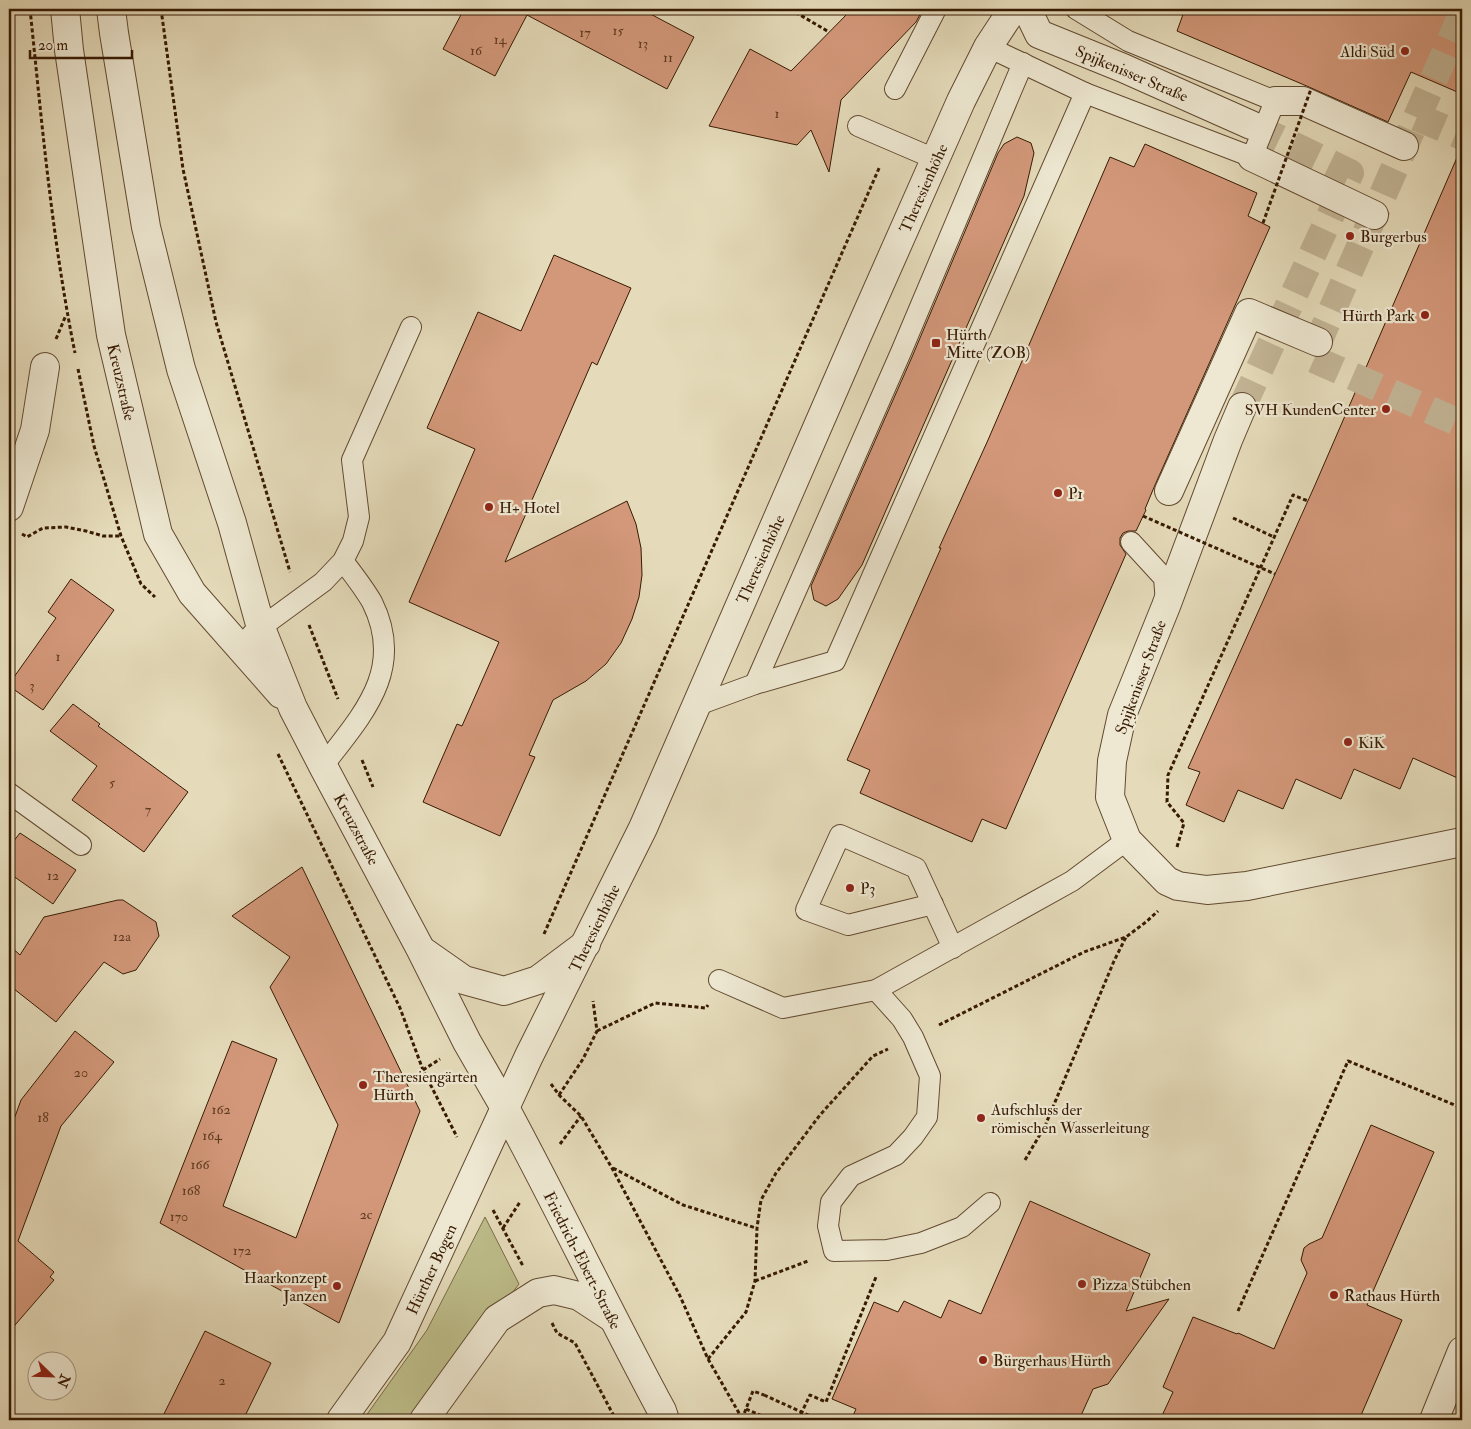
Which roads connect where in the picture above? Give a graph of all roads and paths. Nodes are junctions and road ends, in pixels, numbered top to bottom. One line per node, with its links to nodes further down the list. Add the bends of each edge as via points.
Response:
1 (65, 9): 38 (street, Kreuzstraße, via 111,335 158,534 192,593)
2 (111, 9): 37 (street, Kreuzstraße, via 146,227 181,369 232,523)
3 (161, 9): 35 (path, via 183,169 216,322)
4 (790, 9): 9 (path)
5 (936, 9): 12 (lane)
6 (1013, 9): 10 (street, Theresienhöhe)
7 (1027, 9): 16 (street, Spijkenisser Straße, via 1039,34)
8 (1076, 9): 15 (lane, via 1128,41)
9 (829, 32)
10 (988, 47): 11 (lane); 21 (street, Theresienhöhe)
11 (1024, 63): 14 (lane); 39 (lane)
12 (894, 88)
13 (1311, 89): 23 (path, bridge)
14 (1085, 93): 20 (lane); 39 (lane, via 835,661)
15 (1275, 101): 19 (street, via 1304,100); 20 (lane)
16 (1251, 125)
17 (858, 126): 18 (lane)
18 (891, 140): 21 (lane); 51 (path)
19 (1404, 146)
20 (1252, 157): 22 (street)
21 (936, 159): 40 (street, Theresienhöhe)
22 (1374, 215)
23 (1263, 223)
24 (411, 327): 33 (lane, via 352,460 358,517 353,541)
25 (1318, 342): 28 (street, via 1249,313)
26 (45, 367): 30 (street, via 35,430)
27 (1242, 407): 36 (street, Spijkenisser Straße)
28 (1169, 491)
29 (1143, 516): 34 (path, bridge)
30 (12, 518): 31 (path, via 27,537 43,528 66,527 103,536)
31 (120, 536)
32 (1131, 542): 36 (lane, via 1164,578)
33 (344, 561): 35 (lane); 42 (lane, via 371,602 384,635 384,660 379,684)
34 (1275, 574)
35 (299, 599): 37 (lane); 42 (path)
36 (1166, 606): 46 (street, Spijkenisser Straße, via 1122,715 1112,761 1110,797)
37 (261, 628): 38 (lane); 41 (street, Kreuzstraße)
38 (236, 644): 41 (street, Kreuzstraße)
39 (755, 684): 40 (lane)
40 (695, 706): 52 (street, Theresienhöhe, via 643,828)
41 (294, 708): 43 (street, Kreuzstraße)
42 (350, 731): 43 (lane); 44 (path)
43 (323, 766): 54 (street, Kreuzstraße)
44 (375, 792)
45 (9, 793): 48 (lane)
46 (1127, 840): 47 (street, Spijkenisser Straße, via 1167,881 1207,890 1247,886); 53 (lane, via 1072,881)
47 (1462, 842)
48 (81, 844)
49 (933, 904): 49 (lane, via 916,868 840,835 806,910 848,925); 53 (lane)
50 (1126, 937): 59 (path, via 1045,1126)
51 (540, 939)
52 (586, 944): 54 (street, Kreuzstraße, via 538,980 504,991 464,980); 57 (street, Theresienhöhe)
53 (952, 948): 56 (lane)
54 (421, 950): 57 (street, Kreuzstraße, via 467,1042)
55 (719, 980): 56 (lane, via 783,1008); 60 (path, via 706,1008 656,1003 597,1031 560,1095 581,1116)
56 (876, 990): 63 (lane, via 902,1019 930,1076 927,1117 896,1155 851,1176 832,1202 828,1226)
57 (505, 1108): 67 (street, Friedrich-Ebert-Straße); 72 (street, Hürther Bogen, via 397,1342)
58 (1462, 1108): 65 (path, via 1348,1061)
59 (1025, 1160)
60 (612, 1168): 64 (path, via 683,1205 756,1228); 69 (path, via 680,1296)
61 (990, 1203): 62 (lane, via 962,1227 921,1243)
62 (887, 1250): 63 (lane); 77 (path, via 826,1402 810,1395)
63 (834, 1251): 64 (path)
64 (755, 1281): 69 (path, via 746,1312)
65 (1238, 1311)
66 (550, 1318): 74 (path, via 557,1334 575,1343)
67 (612, 1318): 71 (street, Friedrich-Ebert-Straße); 73 (street, via 579,1296 554,1290 538,1293 497,1319)
68 (1462, 1351): 79 (street)
69 (708, 1359): 75 (path)
70 (746, 1409): 75 (path); 76 (path); 78 (path, bridge, via 753,1390)
71 (666, 1417)
72 (340, 1420)
73 (424, 1420)
74 (616, 1420)
75 (742, 1420)
76 (771, 1420)
77 (798, 1420)
78 (819, 1420)
79 (1434, 1420)

